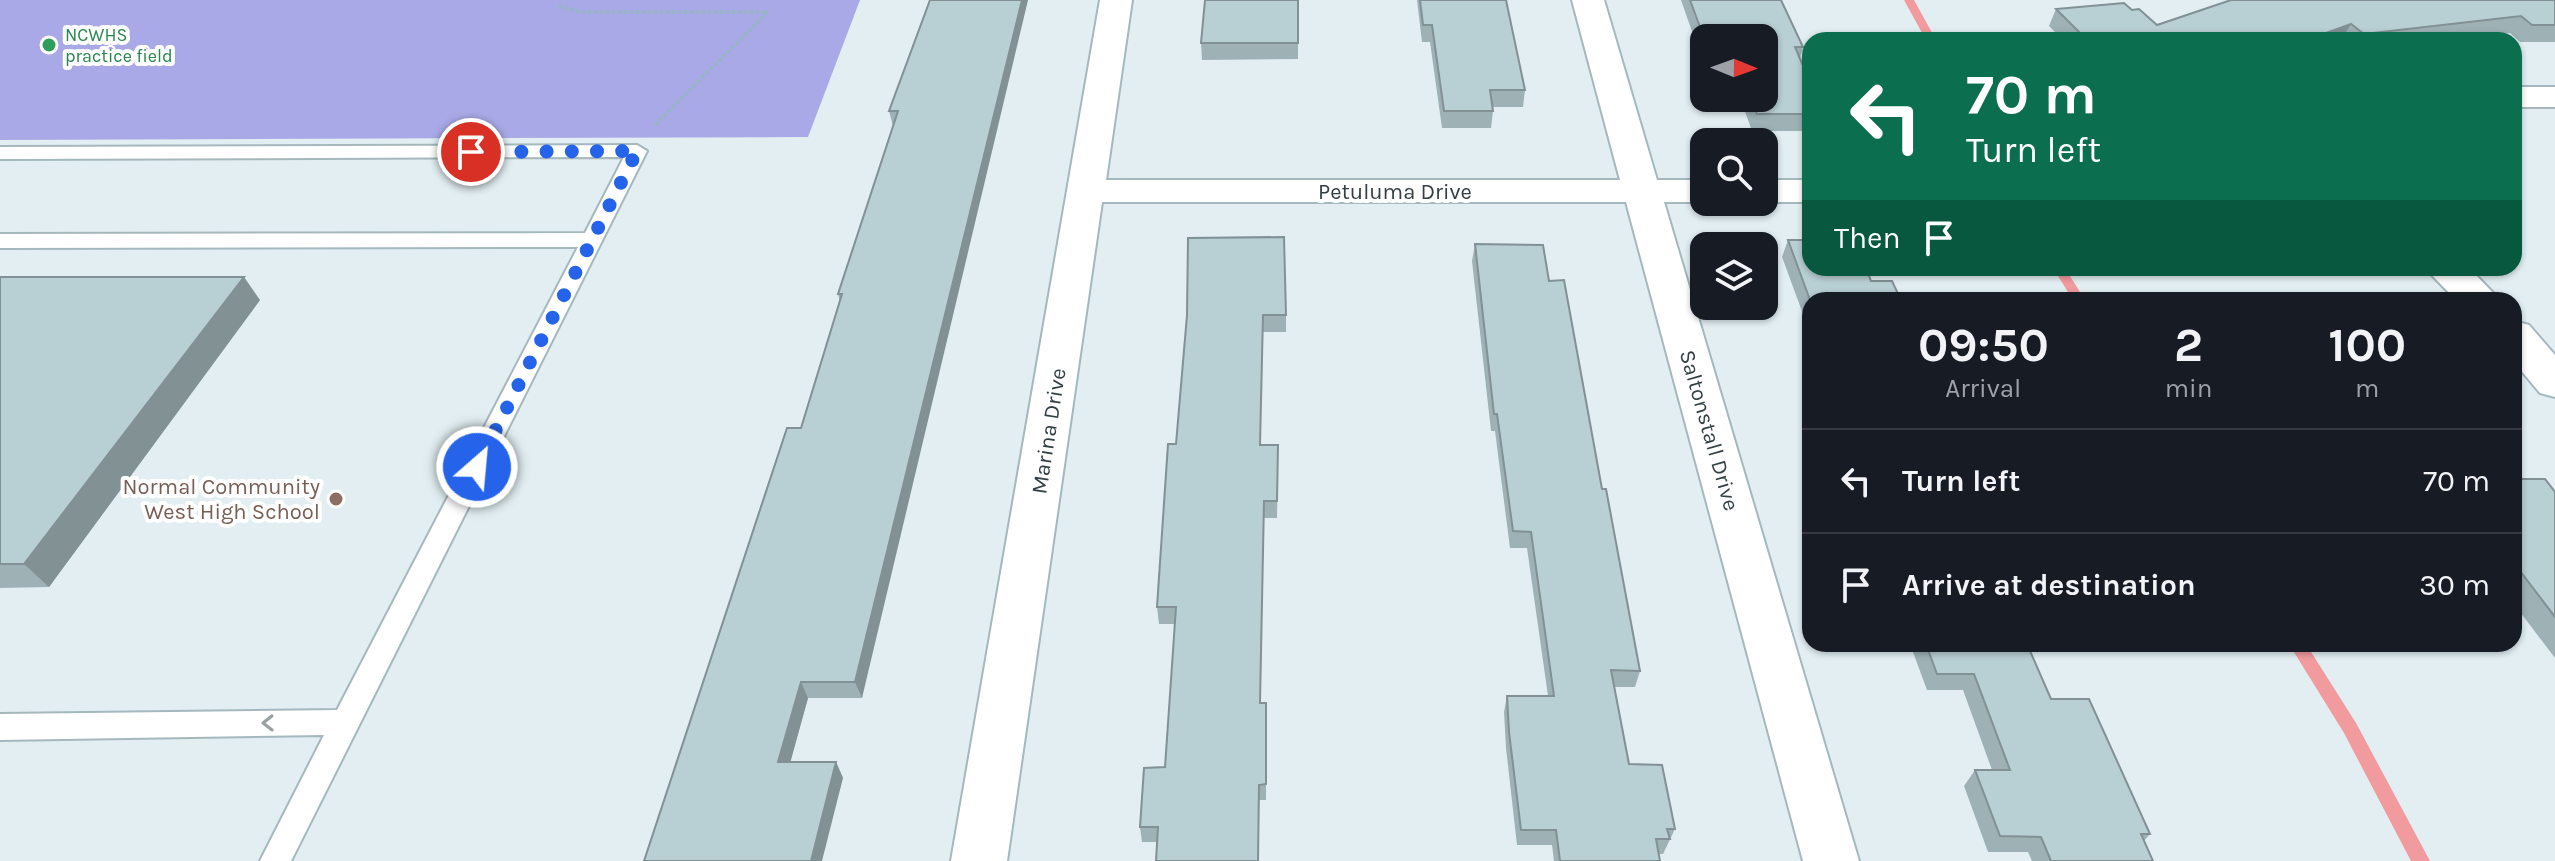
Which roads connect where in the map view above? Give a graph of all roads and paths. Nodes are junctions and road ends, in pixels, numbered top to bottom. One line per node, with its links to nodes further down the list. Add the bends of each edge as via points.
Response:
1 (1116, 0): 8 (street, Marina Drive)
2 (1588, 0): 9 (street, Saltonstall Drive)
3 (559, 6): 6 (path, via 581,12 768,12)
4 (2522, 97): 5 (street)
5 (2555, 97)
6 (628, 151): 7 (lane); 13 (lane, via 637,151)
7 (0, 153)
8 (1086, 191): 9 (street, Petuluma Drive); 22 (street, Marina Drive)
9 (1643, 191): 10 (street, Petuluma Drive); 23 (street, Saltonstall Drive)
10 (1690, 191)
11 (1778, 191): 12 (street)
12 (1802, 191)
13 (593, 240): 14 (lane); 19 (lane)
14 (0, 241)
15 (2454, 276): 16 (street)
16 (2471, 292)
17 (2522, 344): 18 (street)
18 (2555, 382)
19 (346, 722): 20 (lane, one-way to 20); 21 (lane)
20 (1, 728)
21 (275, 861)
22 (979, 861)
23 (1831, 861)

